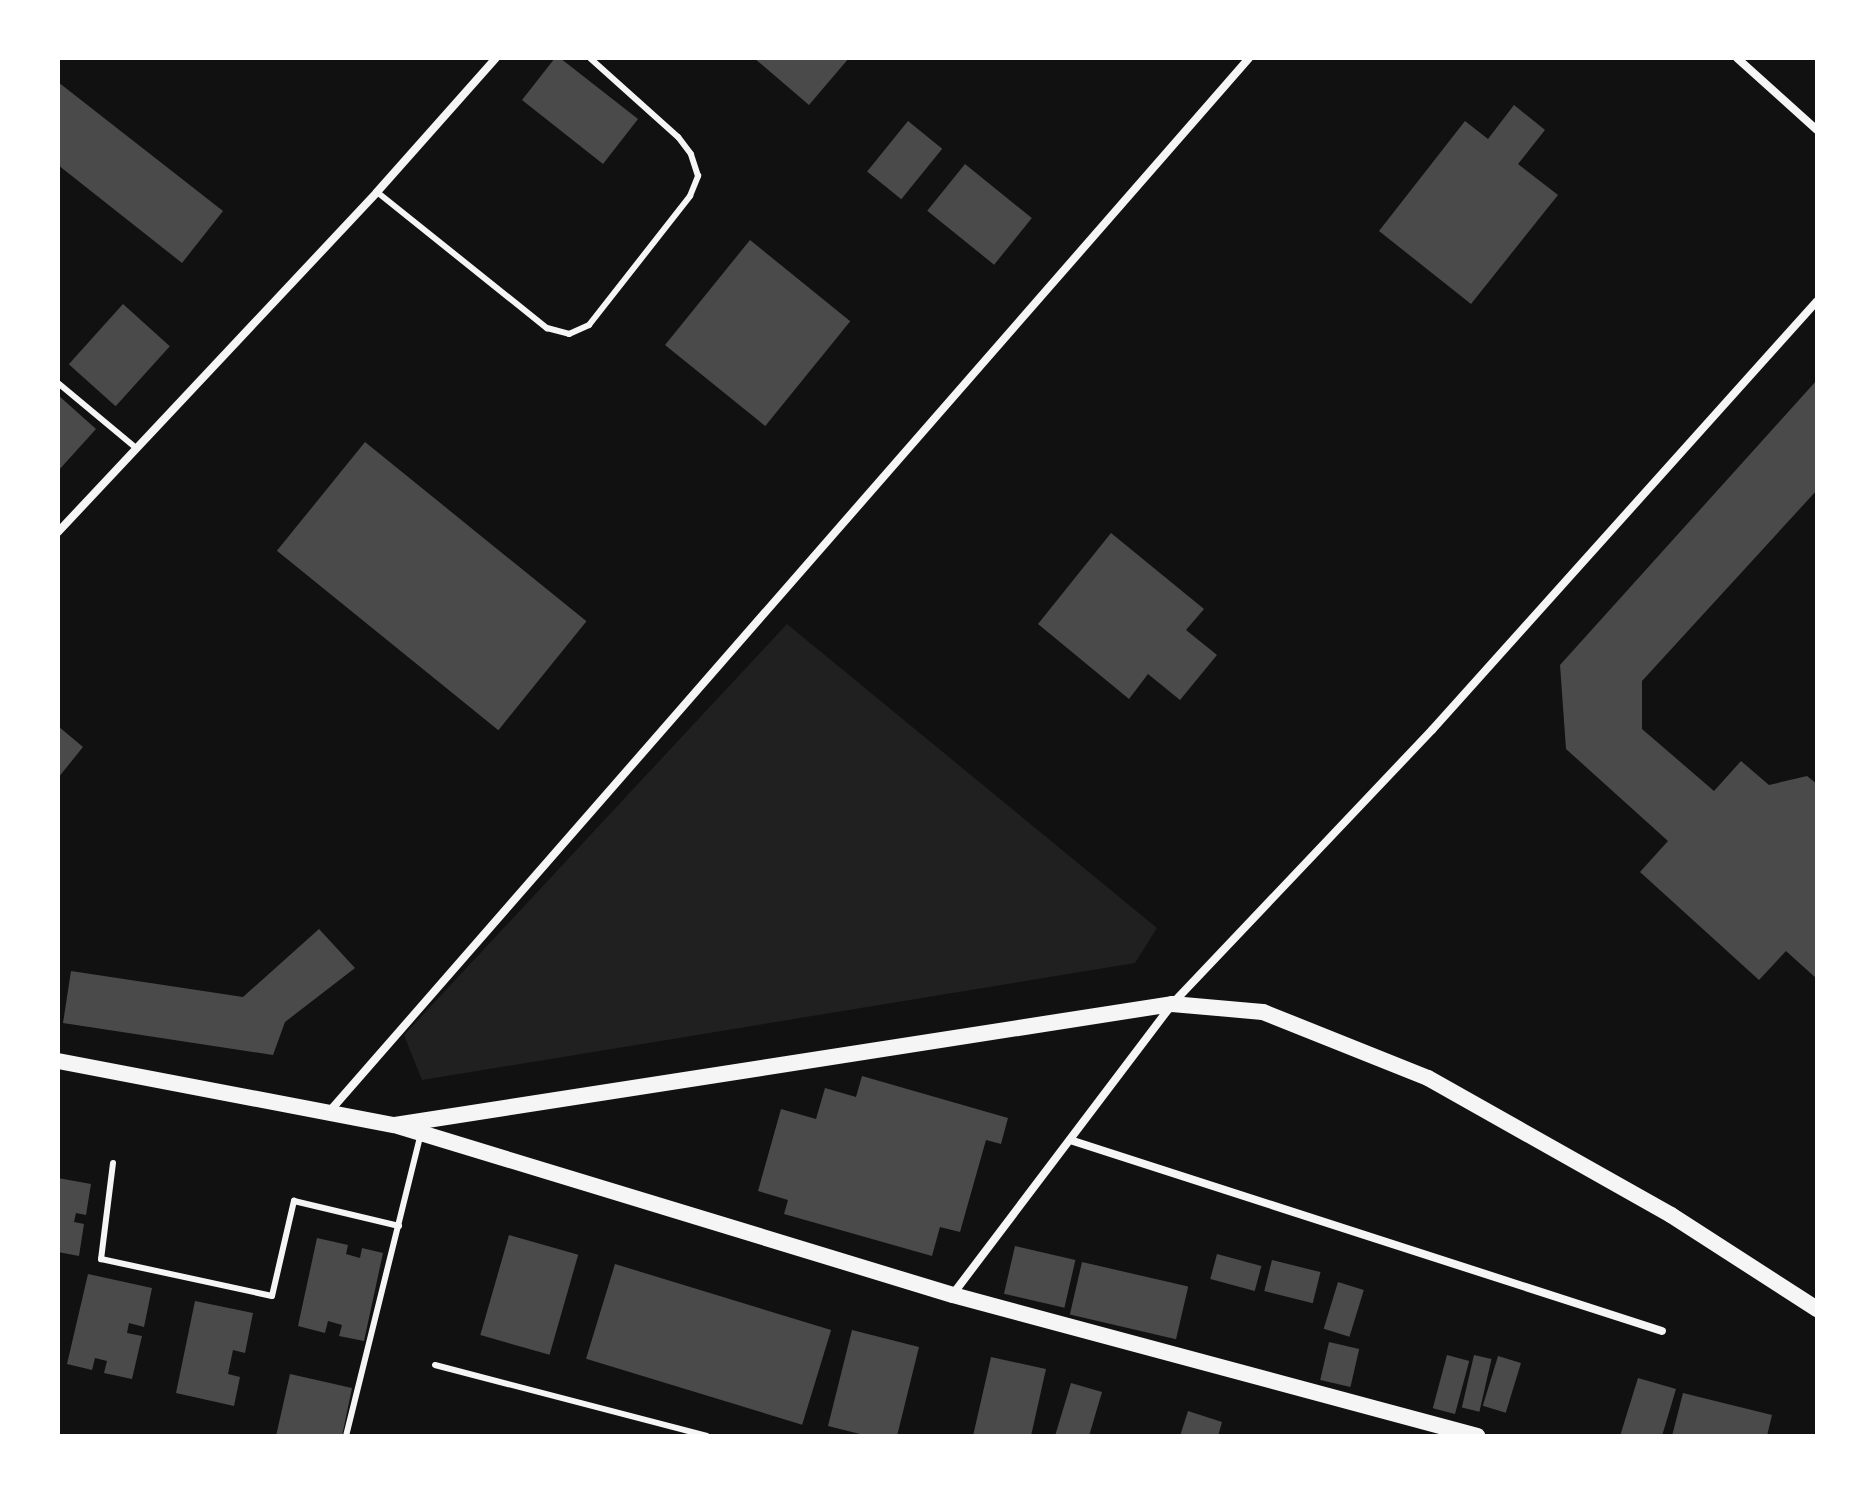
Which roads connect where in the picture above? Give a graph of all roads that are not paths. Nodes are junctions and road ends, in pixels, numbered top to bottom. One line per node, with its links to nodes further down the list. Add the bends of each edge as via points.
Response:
1 (496, 58): 6 (street)
2 (590, 58): 6 (lane, via 678,137 698,176 690,196 589,325 569,334 547,328)
3 (1249, 58): 13 (street)
4 (1737, 58): 5 (street)
5 (1817, 130)
6 (377, 192): 9 (street)
7 (1817, 301): 11 (street, via 1432,730)
8 (58, 383): 9 (lane)
9 (136, 448): 10 (street)
10 (58, 532)
11 (1172, 1004): 14 (main road); 16 (street); 20 (main road, via 1263,1012 1428,1078 1671,1215)
12 (58, 1061): 13 (main road)
13 (328, 1114): 14 (main road)
14 (395, 1125): 15 (main road)
15 (421, 1133): 18 (lane); 19 (main road)
16 (1070, 1140): 19 (street); 21 (street)
17 (113, 1163): 18 (lane, via 101,1259 272,1296 294,1201)
18 (399, 1226): 23 (lane)
19 (953, 1295): 25 (main road)
20 (1817, 1309)
21 (1662, 1331)
22 (435, 1365): 24 (lane)
23 (346, 1436)
24 (707, 1436)
25 (1477, 1436)

